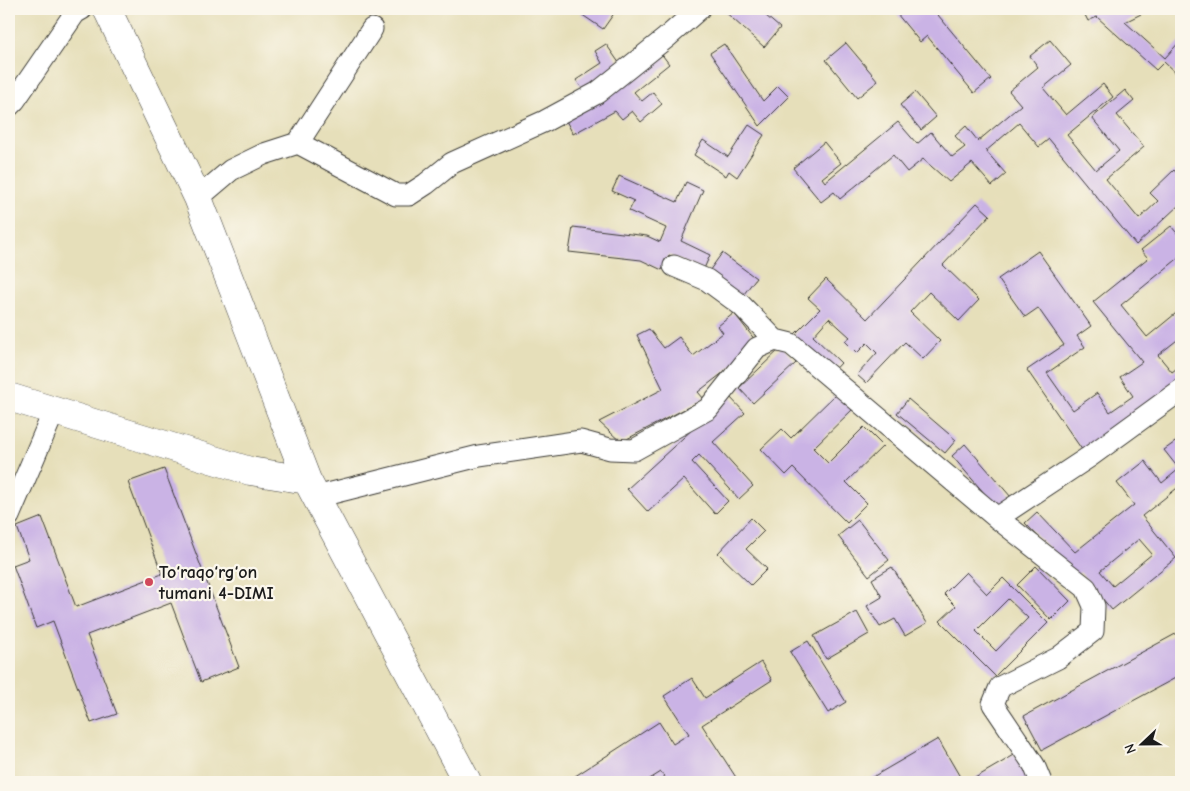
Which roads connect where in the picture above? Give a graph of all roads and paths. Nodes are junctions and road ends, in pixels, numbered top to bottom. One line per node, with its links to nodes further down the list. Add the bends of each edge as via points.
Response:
1 (82, 9): 5 (street, via 75,13)
2 (107, 9): 7 (street)
3 (699, 9): 6 (street, via 597,93 545,121 452,163 409,195 396,195)
4 (372, 29): 6 (street)
5 (9, 106)
6 (298, 142): 7 (street, via 231,170)
7 (198, 198): 13 (street)
8 (674, 266): 9 (street, via 707,280 741,305)
9 (775, 340): 13 (street, via 757,348 708,409 634,450 610,449 581,441 479,456); 15 (street, via 792,344)
10 (1181, 390): 15 (street)
11 (9, 397): 12 (street)
12 (54, 411): 13 (street); 14 (street)
13 (311, 488): 16 (street)
14 (9, 516)
15 (998, 518): 17 (street, via 1086,588 1094,606 1093,631 1058,658 1000,687 994,704 1034,765)
16 (467, 782)
17 (1041, 782)

